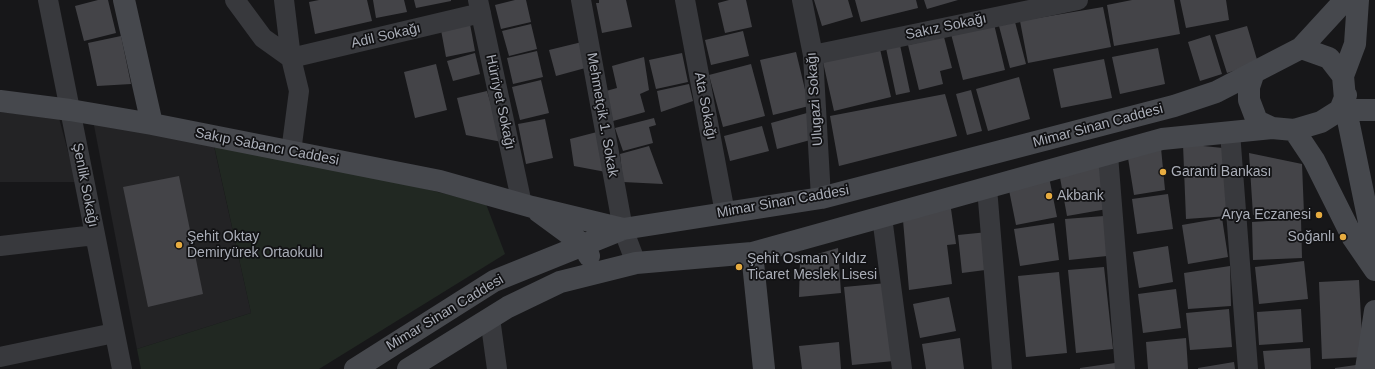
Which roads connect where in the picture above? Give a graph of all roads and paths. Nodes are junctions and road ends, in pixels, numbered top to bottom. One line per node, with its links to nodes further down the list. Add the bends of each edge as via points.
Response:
1 (48, 0): 18 (street, Şenlik Sokağı)
2 (124, 0): 20 (main road)
3 (235, 0): 14 (street, via 263,38)
4 (284, 0): 14 (street)
5 (581, 0): 31 (street, Mehmetçik 1. Sokak)
6 (685, 0): 29 (street, Ata Sokağı)
7 (802, 0): 13 (street, Ulugazi Sokağı)
8 (1078, 0): 13 (street, Sakız Sokağı)
9 (1345, 0): 12 (main road)
10 (1358, 0): 16 (main road, via 1355,44)
11 (480, 7): 14 (street, Adil Sokağı); 28 (street, Hürriyet Sokağı)
12 (1301, 48): 15 (main road); 16 (main road, via 1329,58)
13 (813, 55): 27 (street, Ulugazi Sokağı)
14 (291, 58): 24 (street, via 299,91)
15 (1254, 72): 21 (main road, via 1249,87 1249,100 1257,121); 27 (main road, Mimar Sinan Caddesi, via 1216,92 1174,106)
16 (1345, 94): 19 (main road); 22 (main road, via 1340,110 1321,122); 35 (main road)
17 (0, 101): 18 (main road, Sakıp Sabancı Caddesi)
18 (70, 110): 20 (main road, Sakıp Sabancı Caddesi); 32 (street, Şenlik Sokağı)
19 (1375, 110)
20 (152, 124): 24 (main road, Sakıp Sabancı Caddesi)
21 (1272, 128): 22 (main road); 23 (main road, Mimar Sinan Caddesi)
22 (1294, 130): 38 (main road, via 1314,160 1353,238)
23 (1230, 132): 25 (main road, Mimar Sinan Caddesi, via 1162,139); 52 (street)
24 (291, 152): 28 (main road, Sakıp Sabancı Caddesi, via 440,180)
25 (1108, 155): 26 (main road, Mimar Sinan Caddesi); 51 (street)
26 (987, 188): 30 (main road, Mimar Sinan Caddesi); 50 (street)
27 (821, 198): 29 (main road, Mimar Sinan Caddesi)
28 (527, 205): 31 (main road, Sakıp Sabancı Caddesi); 33 (main road)
29 (725, 213): 31 (main road, Mimar Sinan Caddesi)
30 (882, 217): 36 (main road, Mimar Sinan Caddesi); 49 (street)
31 (623, 229): 33 (main road, Mimar Sinan Caddesi); 37 (street, Mehmetçik 1. Sokak)
32 (95, 235): 34 (street); 42 (street, Şenlik Sokağı)
33 (584, 245): 39 (main road); 45 (main road, Mimar Sinan Caddesi, via 494,281)
34 (0, 246)
35 (1375, 251)
36 (752, 253): 37 (main road, Mimar Sinan Caddesi); 48 (main road)
37 (636, 263): 39 (main road, Mimar Sinan Caddesi)
38 (1375, 270)
39 (597, 273): 41 (main road, Mimar Sinan Caddesi, via 560,282 508,306)
40 (1375, 311): 53 (main road)
41 (490, 318): 46 (main road, Mimar Sinan Caddesi); 47 (street)
42 (114, 333): 43 (street); 44 (street, Şenlik Sokağı)
43 (0, 357)
44 (122, 369)
45 (355, 369)
46 (408, 369)
47 (497, 369)
48 (764, 369)
49 (902, 369)
50 (1002, 369)
51 (1125, 369)
52 (1248, 369)
53 (1366, 369)

